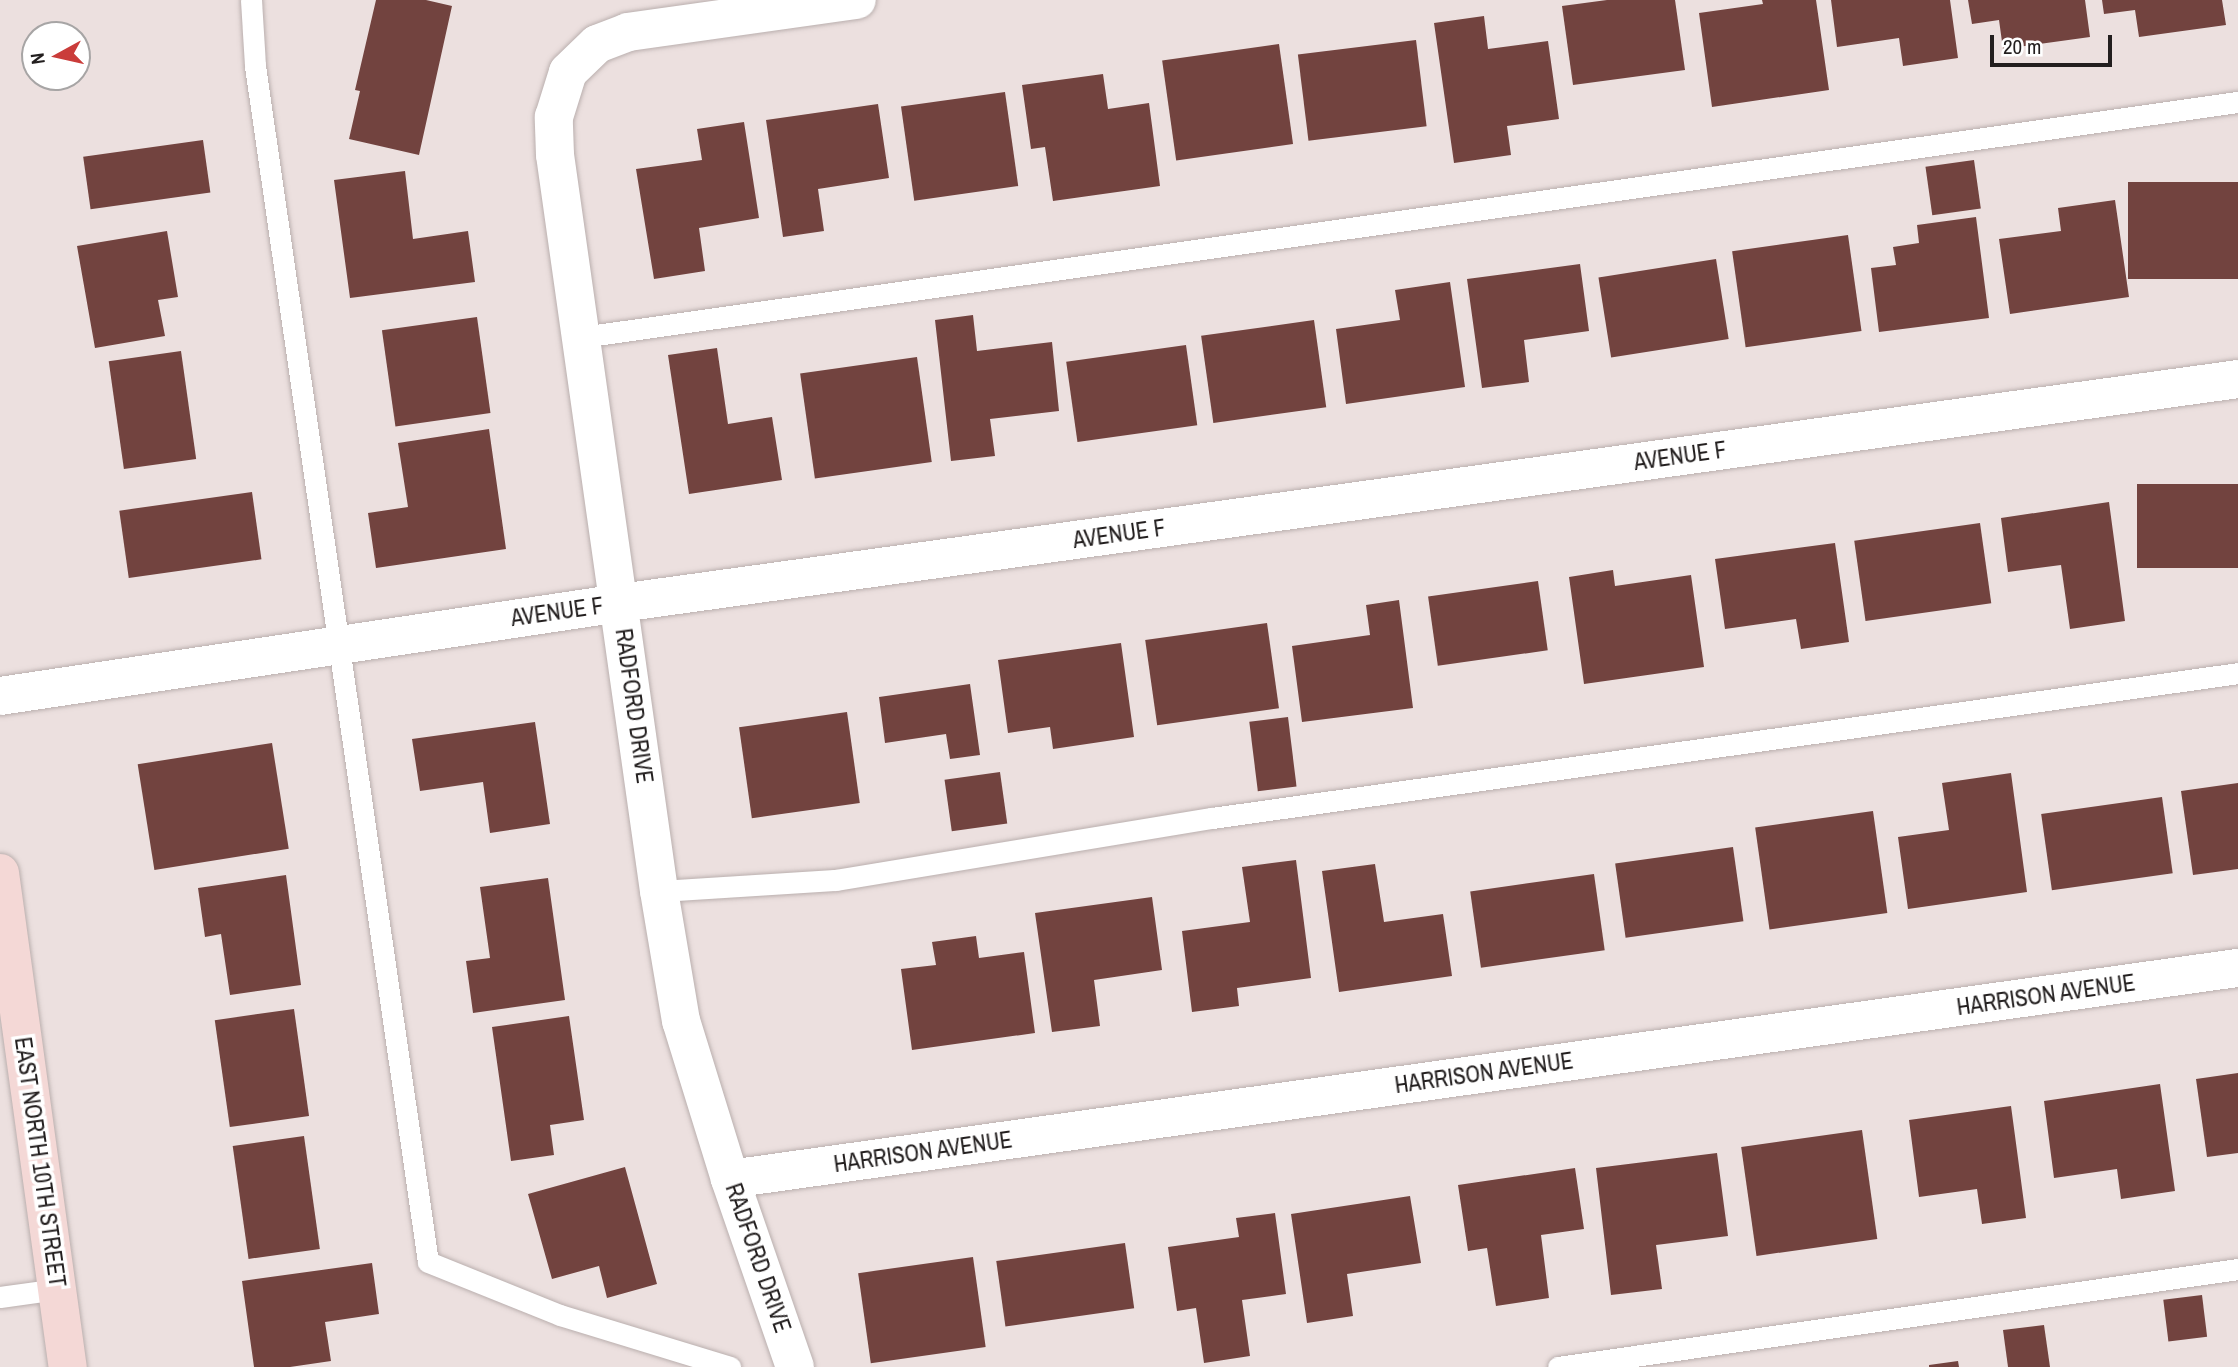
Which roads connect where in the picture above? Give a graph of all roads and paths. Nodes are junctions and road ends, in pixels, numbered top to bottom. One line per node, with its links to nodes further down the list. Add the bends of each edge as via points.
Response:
1 (251, 0): 7 (lane, via 255,66)
2 (856, 0): 4 (street, RADFORD DRIVE, via 628,33 597,44 568,72 554,117 555,155)
3 (2238, 102): 4 (lane)
4 (582, 337): 6 (street, RADFORD DRIVE)
5 (2238, 379): 6 (street, AVENUE F)
6 (620, 603): 7 (street, AVENUE F); 11 (street, RADFORD DRIVE)
7 (339, 645): 9 (street, AVENUE F); 18 (lane, via 428,1262 560,1315)
8 (2238, 673): 11 (lane, via 1212,818 836,880)
9 (0, 696)
10 (0, 873): 15 (main road, EAST NORTH 10TH STREET)
11 (659, 891): 13 (street, RADFORD DRIVE, via 681,1021)
12 (2238, 968): 13 (street, HARRISON AVENUE)
13 (730, 1179): 19 (street, RADFORD DRIVE)
14 (2238, 1269): 20 (lane)
15 (58, 1289): 16 (lane); 17 (main road, EAST NORTH 10TH STREET)
16 (0, 1297)
17 (68, 1367)
18 (730, 1367)
19 (795, 1367)
20 (1558, 1367)

